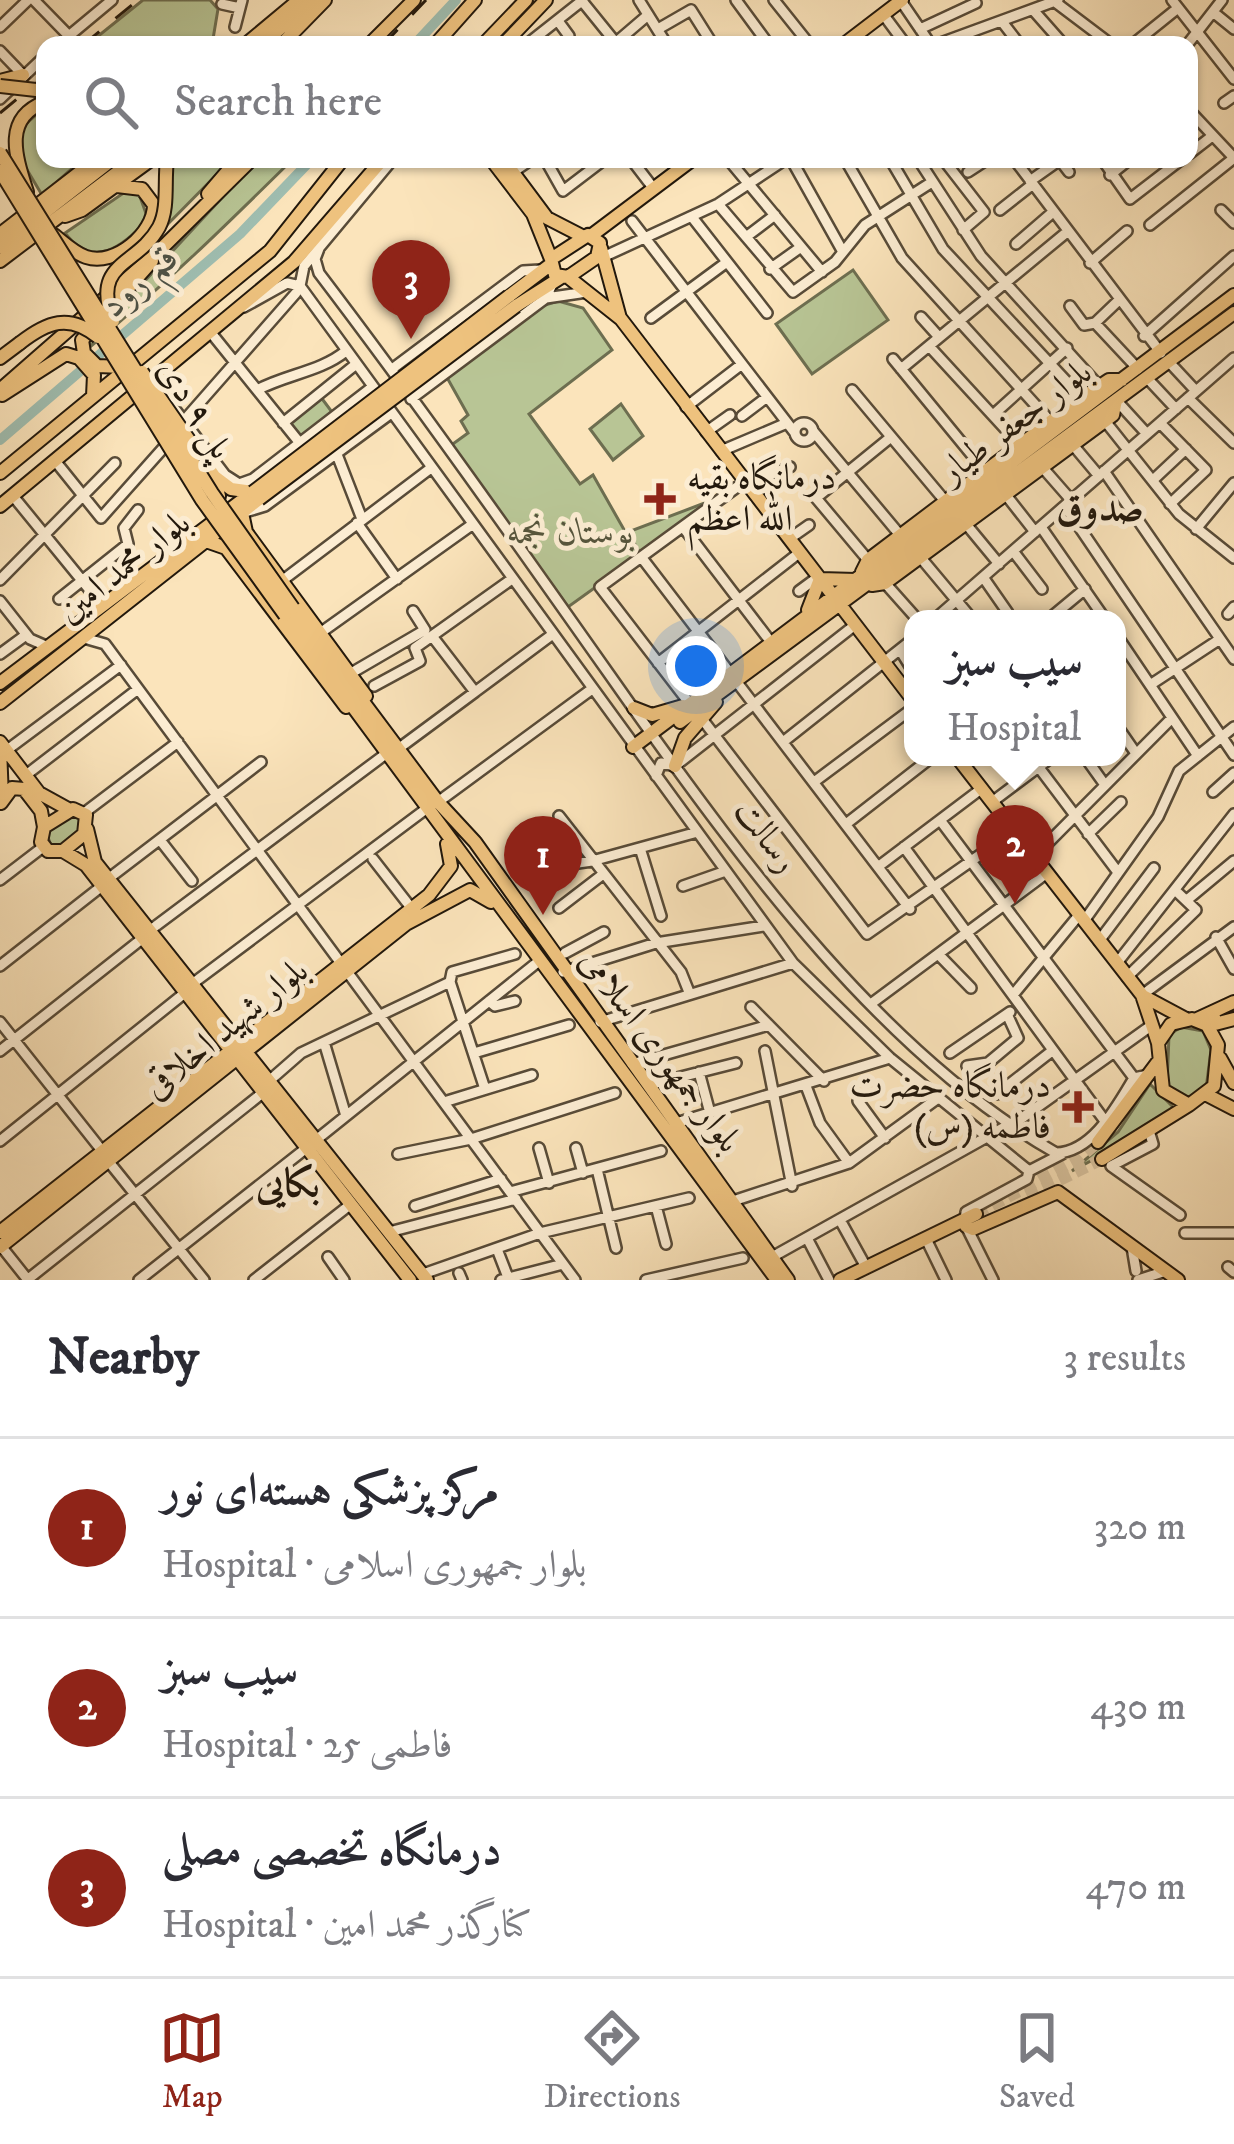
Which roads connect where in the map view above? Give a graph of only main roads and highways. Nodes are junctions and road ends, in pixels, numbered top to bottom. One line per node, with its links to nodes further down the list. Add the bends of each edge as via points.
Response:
1 (299, 0): 9 (main road)
2 (313, 0): 10 (main road)
3 (326, 0): 11 (main road)
4 (414, 0): 12 (main road)
5 (475, 0): 13 (main road)
6 (546, 0): 15 (main road)
7 (901, 0): 16 (main road)
8 (521, 3): 14 (main road)
9 (256, 36)
10 (271, 36)
11 (293, 36)
12 (378, 36)
13 (443, 36)
14 (491, 36)
15 (512, 36)
16 (855, 36)
17 (23, 75): 18 (main road)
18 (0, 84): 19 (main road, bridge)
19 (36, 90)
20 (36, 107): 39 (main road, via 14,135)
21 (0, 153): 39 (main road, پل ۹ دی, bridge)
22 (81, 168): 36 (main road)
23 (86, 168): 36 (main road)
24 (101, 168): 44 (main road)
25 (123, 168): 40 (main road)
26 (141, 168): 38 (main road)
27 (167, 168): 58 (main road, bridge, via 160,224 108,285 107,304)
28 (231, 168): 41 (main road)
29 (243, 168): 41 (main road)
30 (337, 168): 58 (main road, via 280,242)
31 (376, 168): 67 (main road, via 326,230)
32 (497, 168): 48 (main road, via 533,214)
33 (510, 168): 45 (main road, via 547,218)
34 (681, 168): 45 (main road)
35 (0, 171): 39 (main road, پل ۹ دی, bridge)
36 (77, 175): 42 (main road)
37 (0, 181): 39 (main road, bridge)
38 (118, 186): 40 (main road); 43 (main road, via 136,186 151,198 152,221 118,253 92,259)
39 (23, 196): 43 (main road, پل ۹ دی, bridge); 55 (main road, پل ۹ دی, bridge)
40 (58, 217): 47 (main road)
41 (181, 228): 46 (main road)
42 (0, 234)
43 (54, 235): 58 (main road, پل ۹ دی, bridge)
44 (0, 247)
45 (595, 247): 48 (main road); 49 (main road); 53 (main road)
46 (160, 250): 54 (main road); 64 (main road)
47 (0, 261)
48 (548, 265): 49 (main road); 51 (main road)
49 (561, 279): 51 (main road); 53 (main road)
50 (1234, 296): 60 (main road, بلوار جعفر طیار)
51 (512, 301): 70 (main road, بلوار محمد امین, bridge)
52 (1234, 314): 60 (main road, بلوار جعفر طیار)
53 (621, 320): 77 (main road)
54 (85, 334): 56 (main road); 57 (main road)
55 (109, 347): 59 (main road, bridge, via 87,328 47,324); 84 (main road, پل ۹ دی, bridge, via 202,500)
56 (58, 356): 57 (main road); 64 (main road)
57 (82, 356): 61 (main road)
58 (129, 356): 61 (main road, via 115,370); 65 (main road); 69 (main road, bridge); 84 (main road, پل ۹ دی, bridge, via 212,493)
59 (0, 358)
60 (1165, 358): 62 (main road, بلوار جعفر طیار)
61 (94, 368): 65 (main road)
62 (1143, 373): 63 (main road, بلوار جعفر طیار); 66 (main road, بلوار جعفر طیار)
63 (1123, 380): 78 (main road, بلوار جعفر طیار); 78 (main road, via 1099,386 900,535 868,560)
64 (0, 393)
65 (92, 397): 68 (main road)
66 (1116, 400): 78 (main road, بلوار جعفر طیار); 78 (main road, via 1113,416 921,558 885,583)
67 (137, 402): 71 (main road); 72 (main road)
68 (0, 472)
69 (222, 479): 70 (main road); 71 (main road, via 212,503)
70 (256, 496): 73 (main road, بلوار محمد امین); 75 (main road, بلوار محمد امین)
71 (200, 500): 75 (main road)
72 (0, 506)
73 (242, 513): 74 (main road); 75 (main road, بلوار محمد امین)
74 (246, 532): 76 (main road, via 230,535); 84 (main road, via 323,632)
75 (202, 538): 76 (main road); 81 (main road, بلوار محمد امین)
76 (226, 548): 89 (main road, via 333,694)
77 (819, 578): 78 (main road); 79 (main road); 80 (main road)
78 (858, 585): 79 (main road, بلوار جعفر طیار); 79 (main road)
79 (844, 610): 80 (main road); 82 (main road); 85 (main road)
80 (805, 617): 82 (main road)
81 (80, 632): 83 (main road, بلوار محمد امین); 86 (main road, بلوار محمد امین)
82 (733, 680): 88 (main road)
83 (0, 683)
84 (350, 684): 89 (main road, بلوار جمهوری اسلامی)
85 (904, 688)
86 (3, 702)
87 (634, 708): 88 (main road, via 652,715)
88 (696, 711): 91 (main road); 92 (main road)
89 (372, 723): 94 (main road, بلوار جمهوری اسلامی)
90 (2, 747): 95 (main road); 96 (main road, via 49,802)
91 (635, 751)
92 (675, 766)
93 (964, 766): 104 (main road)
94 (432, 805): 99 (main road, بلوار جمهوری اسلامی); 127 (main road, بلوار جمهوری اسلامی, via 475,842)
95 (1, 807): 97 (main road, via 12,788 24,789)
96 (76, 811): 97 (main road); 98 (main road)
97 (44, 827): 100 (main road, via 43,847)
98 (87, 830): 100 (main road); 101 (main road)
99 (442, 832): 102 (main road, بلوار جمهوری اسلامی); 103 (main road, بلوار شهید اخلاقی, via 451,866 439,886)
100 (64, 851): 101 (main road)
101 (105, 883): 110 (main road)
102 (497, 906): 103 (main road, بلوار شهید اخلاقی, via 470,890 451,896); 127 (main road, بلوار جمهوری اسلامی)
103 (345, 967): 110 (main road, بلوار شهید اخلاقی)
104 (1142, 995): 108 (main road); 109 (main road)
105 (1234, 1002): 106 (main road)
106 (1214, 1011): 107 (main road, via 1215,1024); 108 (main road)
107 (1234, 1019): 111 (main road)
108 (1191, 1020): 109 (main road, via 1165,1029); 111 (main road, via 1207,1025)
109 (1158, 1043): 112 (main road)
110 (238, 1050): 119 (main road); 120 (main road, بلوار شهید اخلاقی)
111 (1218, 1050): 113 (main road); 114 (main road)
112 (1157, 1062): 116 (main road, via 1163,1090); 118 (main road)
113 (1234, 1083)
114 (1207, 1095): 116 (main road); 117 (main road)
115 (1234, 1095): 117 (main road)
116 (1189, 1106): 121 (main road)
117 (1234, 1107)
118 (1098, 1142)
119 (312, 1143): 126 (main road, via 389,1232); 126 (main road, via 351,1204)
120 (106, 1157): 123 (main road, بلوار شهید اخلاقی); 124 (main road, بلوار شهید اخلاقی)
121 (1102, 1159)
122 (972, 1219): 125 (main road, via 973,1228 1058,1192); 128 (main road); 129 (main road)
123 (0, 1232)
124 (1, 1247)
125 (1172, 1276)
126 (417, 1278)
127 (786, 1278)
128 (840, 1280)
129 (854, 1280)

